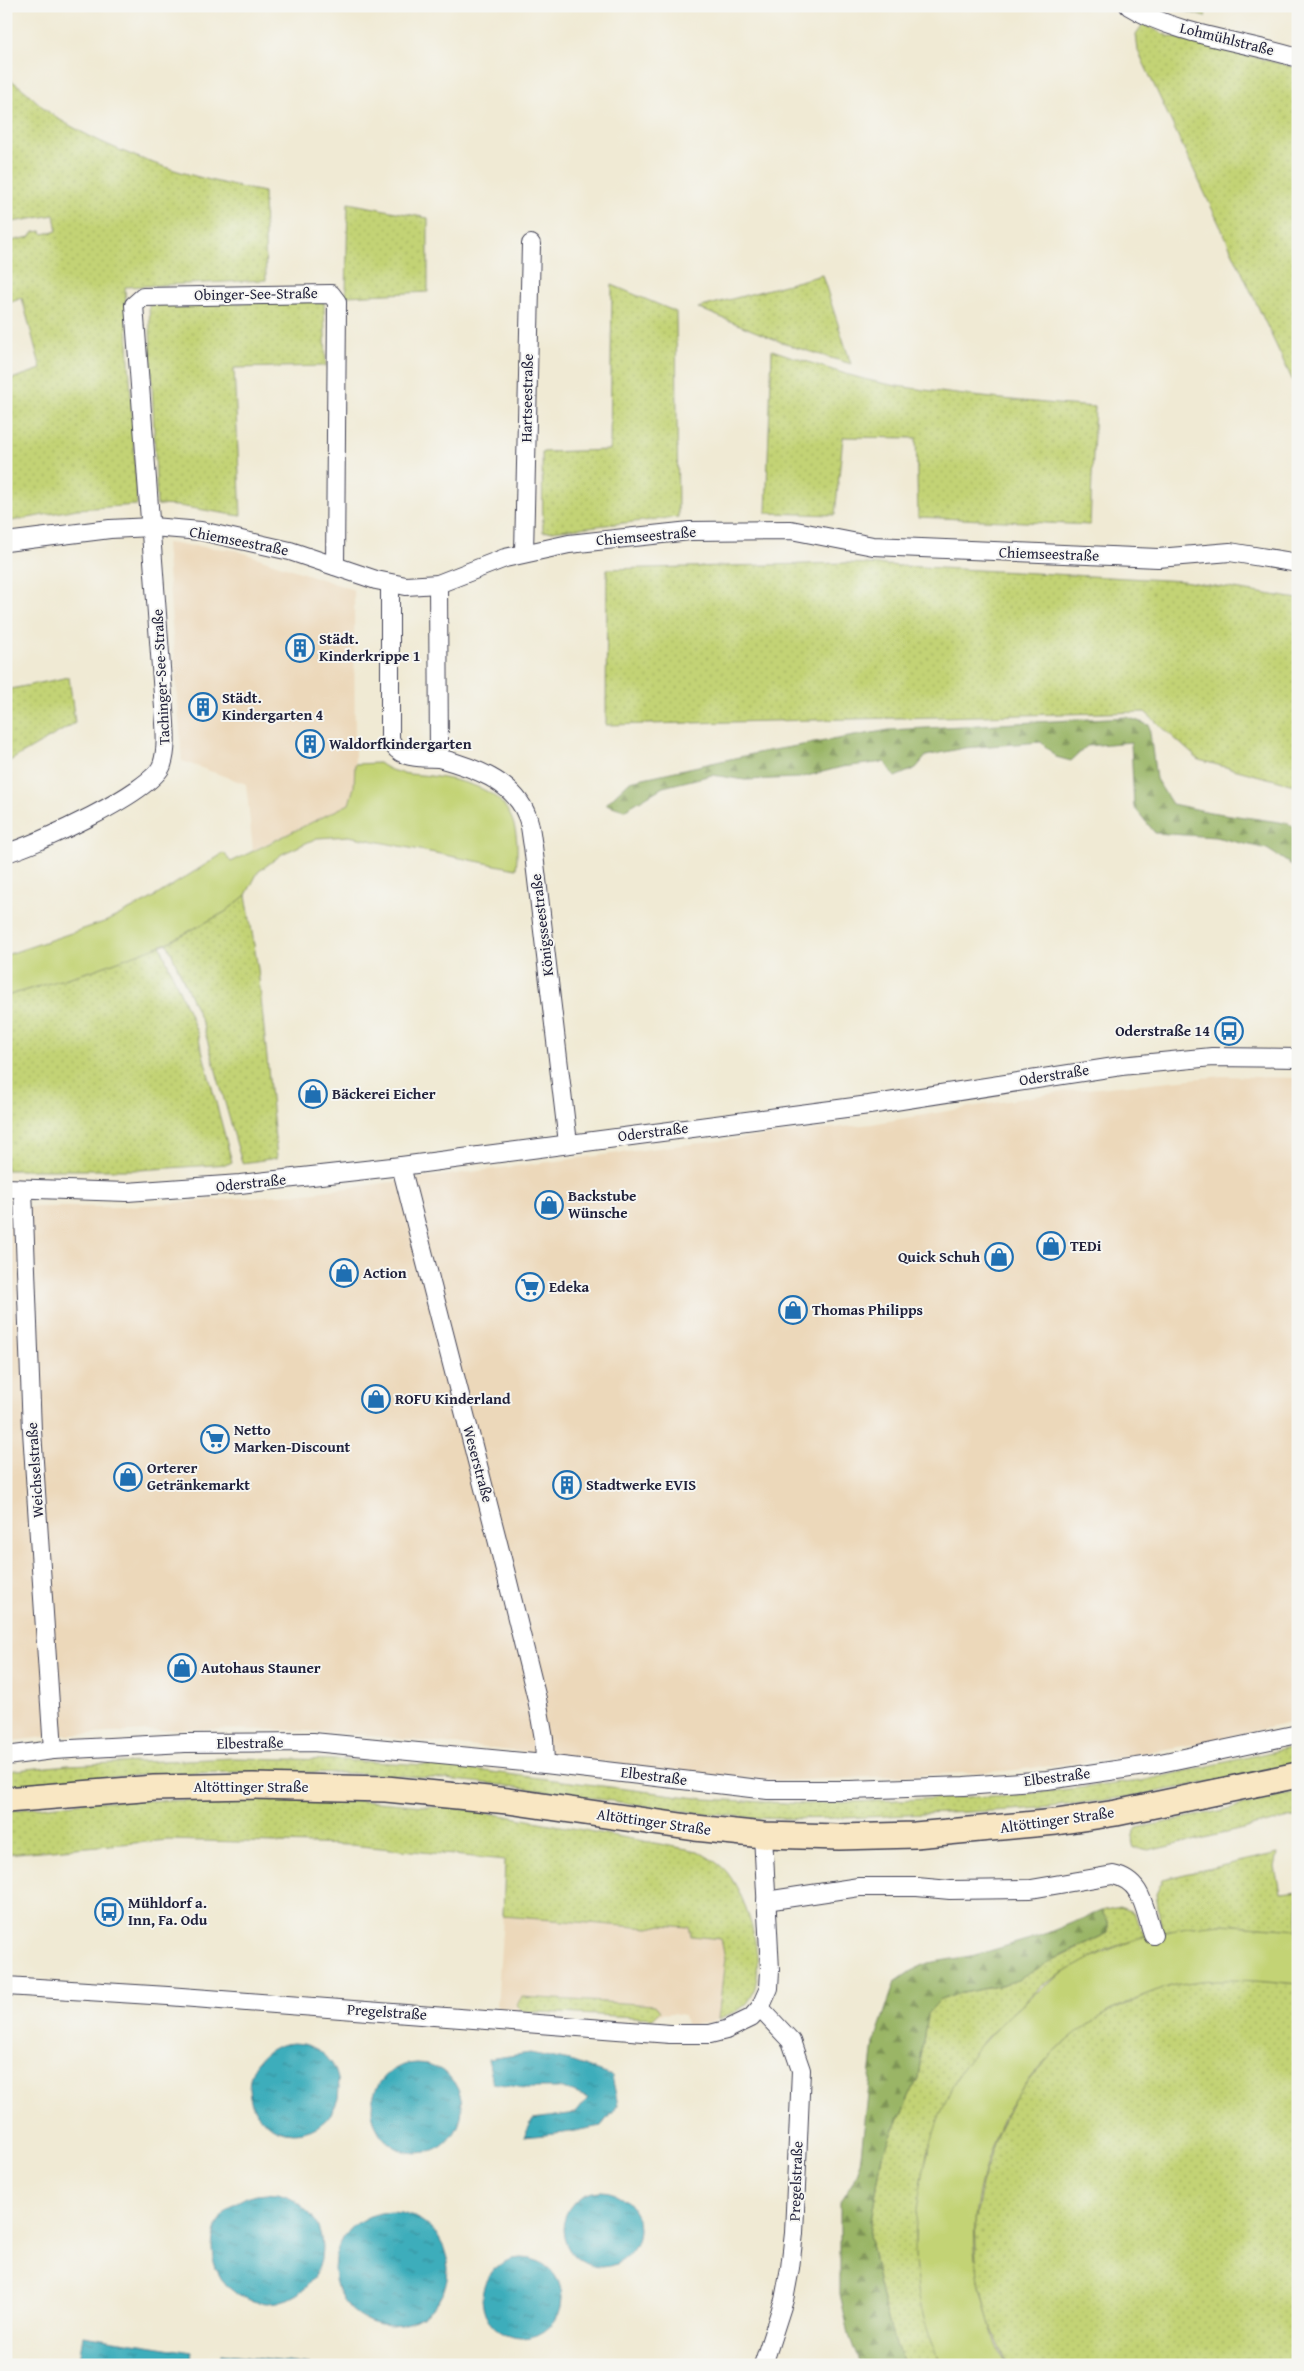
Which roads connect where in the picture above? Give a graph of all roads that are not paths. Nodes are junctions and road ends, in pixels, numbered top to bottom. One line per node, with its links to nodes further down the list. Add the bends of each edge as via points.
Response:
1 (1130, 6): 2 (street, Lohmühlstraße, via 1172,26)
2 (1298, 58)
3 (531, 244): 6 (street, Hartseestraße)
4 (152, 527): 5 (street, Chiemseestraße); 8 (street, Chiemseestraße, via 238,538); 8 (street, Obinger-See-Straße, via 134,305 147,296 331,294 336,302); 12 (street, Tachinger-See-Straße, via 166,748 162,766 145,785 85,820 54,836)
5 (6, 542)
6 (524, 552): 7 (street, Chiemseestraße, via 690,531 791,530 874,546 1158,558 1230,552); 10 (street, Chiemseestraße)
7 (1298, 563)
8 (335, 566): 9 (street, Chiemseestraße)
9 (390, 584): 10 (street, Chiemseestraße); 11 (street, Königsseestraße, via 390,739 394,749 406,756)
10 (438, 584): 11 (street)
11 (439, 758): 14 (street, Königsseestraße, via 484,772 518,801 527,815)
12 (6, 853)
13 (1298, 1058): 14 (street, Oderstraße, via 1212,1058 1121,1066 869,1105)
14 (568, 1142): 15 (street, Oderstraße)
15 (401, 1166): 16 (street, Oderstraße, via 180,1190); 20 (street, Weserstraße, via 537,1700)
16 (15, 1189): 18 (street, Weichselstraße)
17 (1298, 1734): 20 (street, Elbestraße, via 1150,1765 1047,1780 964,1786 768,1790)
18 (53, 1750): 19 (street, Elbestraße); 20 (street, Elbestraße, via 185,1743 313,1742)
19 (6, 1756)
20 (545, 1764)
21 (1298, 1775): 23 (main road, Altöttinger Straße, via 1116,1813 1020,1826 915,1835)
22 (6, 1800): 23 (main road, Altöttinger Straße, via 154,1788 386,1789 508,1801)
23 (763, 1835): 24 (street)
24 (766, 1901): 25 (street, via 859,1887 1031,1888 1113,1875 1134,1883); 27 (street, via 770,1943 769,1988)
25 (1153, 1934)
26 (6, 1986): 27 (street, Pregelstraße, via 670,2034 710,2034 726,2030 751,2018)
27 (760, 2008): 28 (street, Pregelstraße, via 791,2041 801,2070 790,2268 784,2300)
28 (763, 2365)

